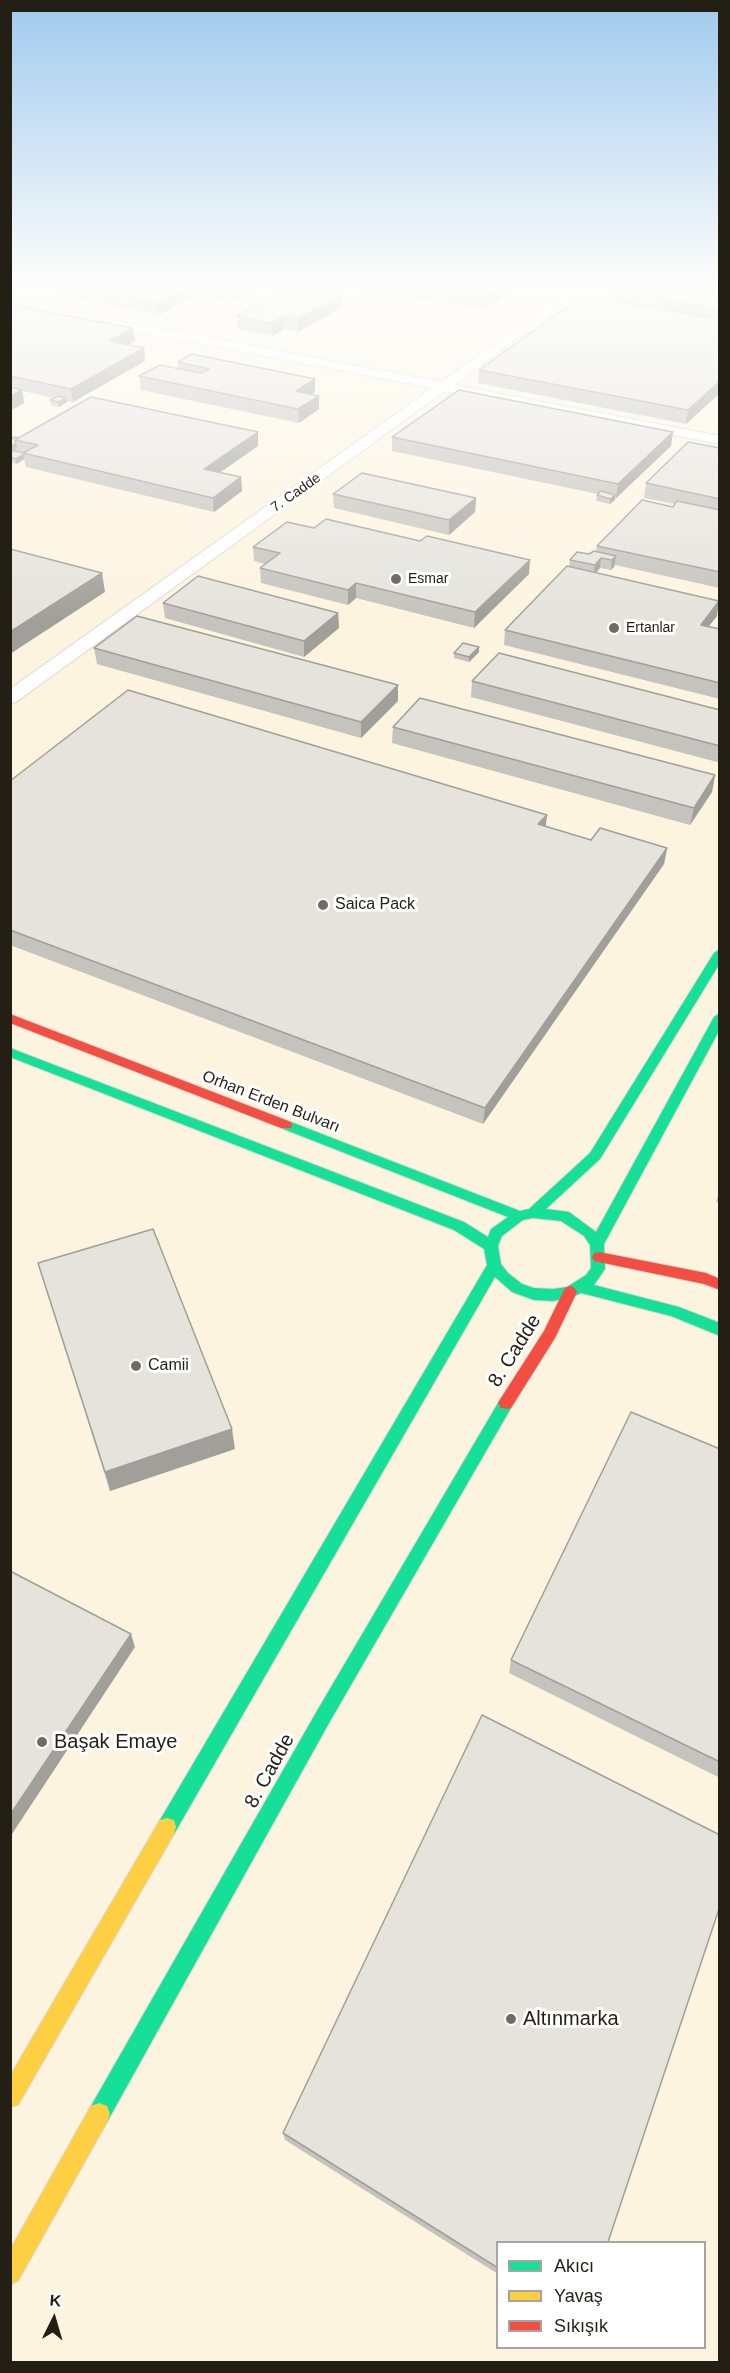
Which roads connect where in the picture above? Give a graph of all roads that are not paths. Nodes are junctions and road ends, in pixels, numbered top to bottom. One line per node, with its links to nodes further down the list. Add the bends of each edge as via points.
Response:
1 (431, 398): 4 (street, 7. Cadde)
2 (502, 398): 3 (street)
3 (720, 440)
4 (10, 698)
5 (720, 953): 9 (street, via 595,1156)
6 (720, 1017): 12 (street)
7 (10, 1018): 10 (street, Orhan Erden Bulvarı)
8 (10, 1052): 11 (street, via 459,1226)
9 (533, 1213): 10 (street); 12 (street, via 564,1216 589,1232)
10 (519, 1216): 11 (street, via 496,1233)
11 (491, 1245): 13 (street)
12 (598, 1250): 14 (street); 15 (street, via 594,1274)
13 (494, 1265): 15 (street, via 503,1277 526,1291 553,1295); 17 (street)
14 (720, 1285)
15 (576, 1290): 16 (street, via 674,1311); 18 (street, 8. Cadde, via 317,1727)
16 (720, 1330)
17 (10, 2097)
18 (10, 2273)

